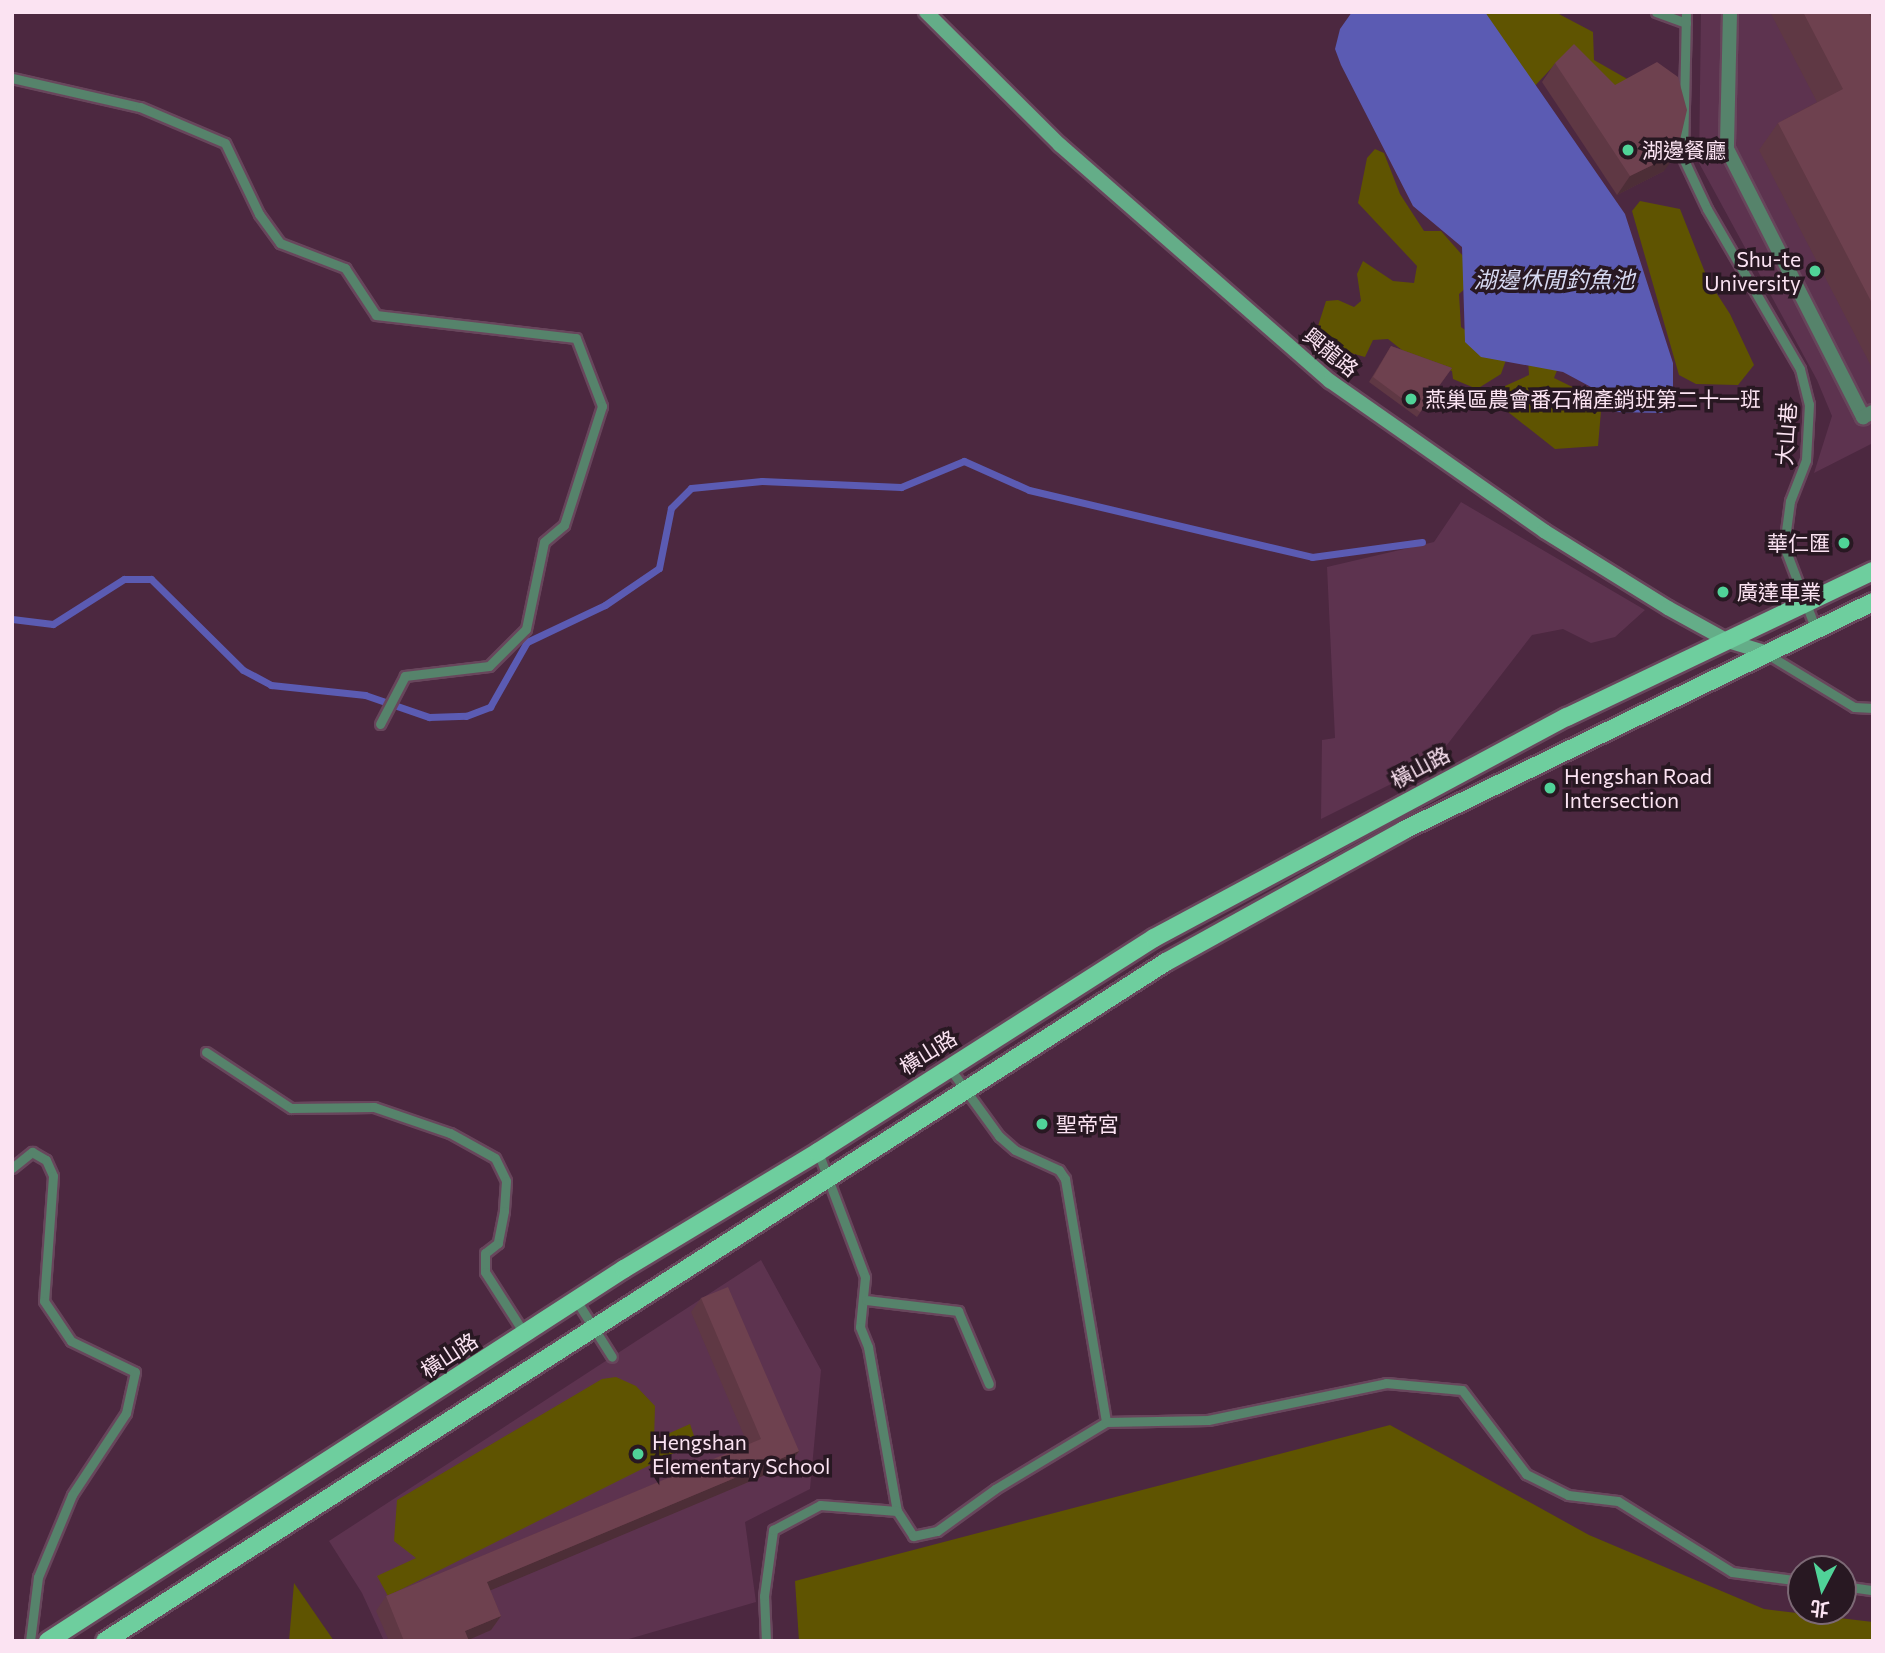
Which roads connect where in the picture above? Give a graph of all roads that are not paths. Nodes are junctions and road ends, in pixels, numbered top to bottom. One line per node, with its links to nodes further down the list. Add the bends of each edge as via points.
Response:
1 (926, 12): 12 (street, 興龍路, via 1060,145 1330,381 1544,531)
2 (1656, 12): 5 (lane)
3 (1686, 12): 5 (lane, 大山巷)
4 (1730, 12): 7 (street, via 1727,149 1863,417)
5 (1686, 23): 10 (lane, 大山巷, via 1684,158 1690,177 1800,369 1809,404 1806,460 1790,501 1784,545)
6 (12, 78): 15 (lane, via 140,107 225,143 259,214 280,243 345,268 376,315 576,338 602,407 564,525 544,542 526,629 489,666 405,676)
7 (1873, 412)
8 (1873, 571): 10 (main road, 橫山路)
9 (1873, 602): 11 (main road)
10 (1804, 605): 11 (lane, 大山巷); 12 (main road, 橫山路)
11 (1816, 630): 13 (main road)
12 (1728, 640): 13 (street, 興龍路); 17 (main road, 橫山路, via 1381,814 1154,938)
13 (1763, 652): 14 (lane, via 1854,707); 18 (main road, via 1392,837 1166,962)
14 (1873, 708)
15 (380, 724)
16 (206, 1052): 25 (lane, via 291,1108 374,1107 450,1133 495,1158 506,1181 504,1211 498,1243 485,1253 485,1272)
17 (948, 1066): 18 (lane); 19 (main road, 橫山路)
18 (963, 1091): 21 (main road); 28 (lane, via 1015,1150 1059,1170 1065,1179)
19 (818, 1152): 21 (lane); 22 (main road, 橫山路)
20 (12, 1168): 31 (lane, via 33,1152 46,1160 53,1176 44,1301 71,1341 135,1372 126,1413 72,1495 38,1577)
21 (828, 1176): 23 (lane, via 865,1277); 24 (main road)
22 (576, 1300): 24 (lane); 25 (main road, 橫山路)
23 (866, 1300): 27 (lane, via 958,1311); 29 (lane, via 860,1327 868,1346)
24 (594, 1328): 26 (lane); 33 (main road)
25 (524, 1333): 32 (main road, 橫山路)
26 (611, 1357)
27 (989, 1384)
28 (1106, 1422): 29 (lane, via 995,1489 937,1531 913,1536); 30 (lane, via 1208,1420 1386,1383 1462,1390 1527,1474 1569,1495 1618,1501 1732,1572)
29 (897, 1511): 34 (lane, via 820,1506 773,1530 764,1596)
30 (1787, 1579)
31 (30, 1641)
32 (48, 1641)
33 (105, 1641)
34 (766, 1641)

